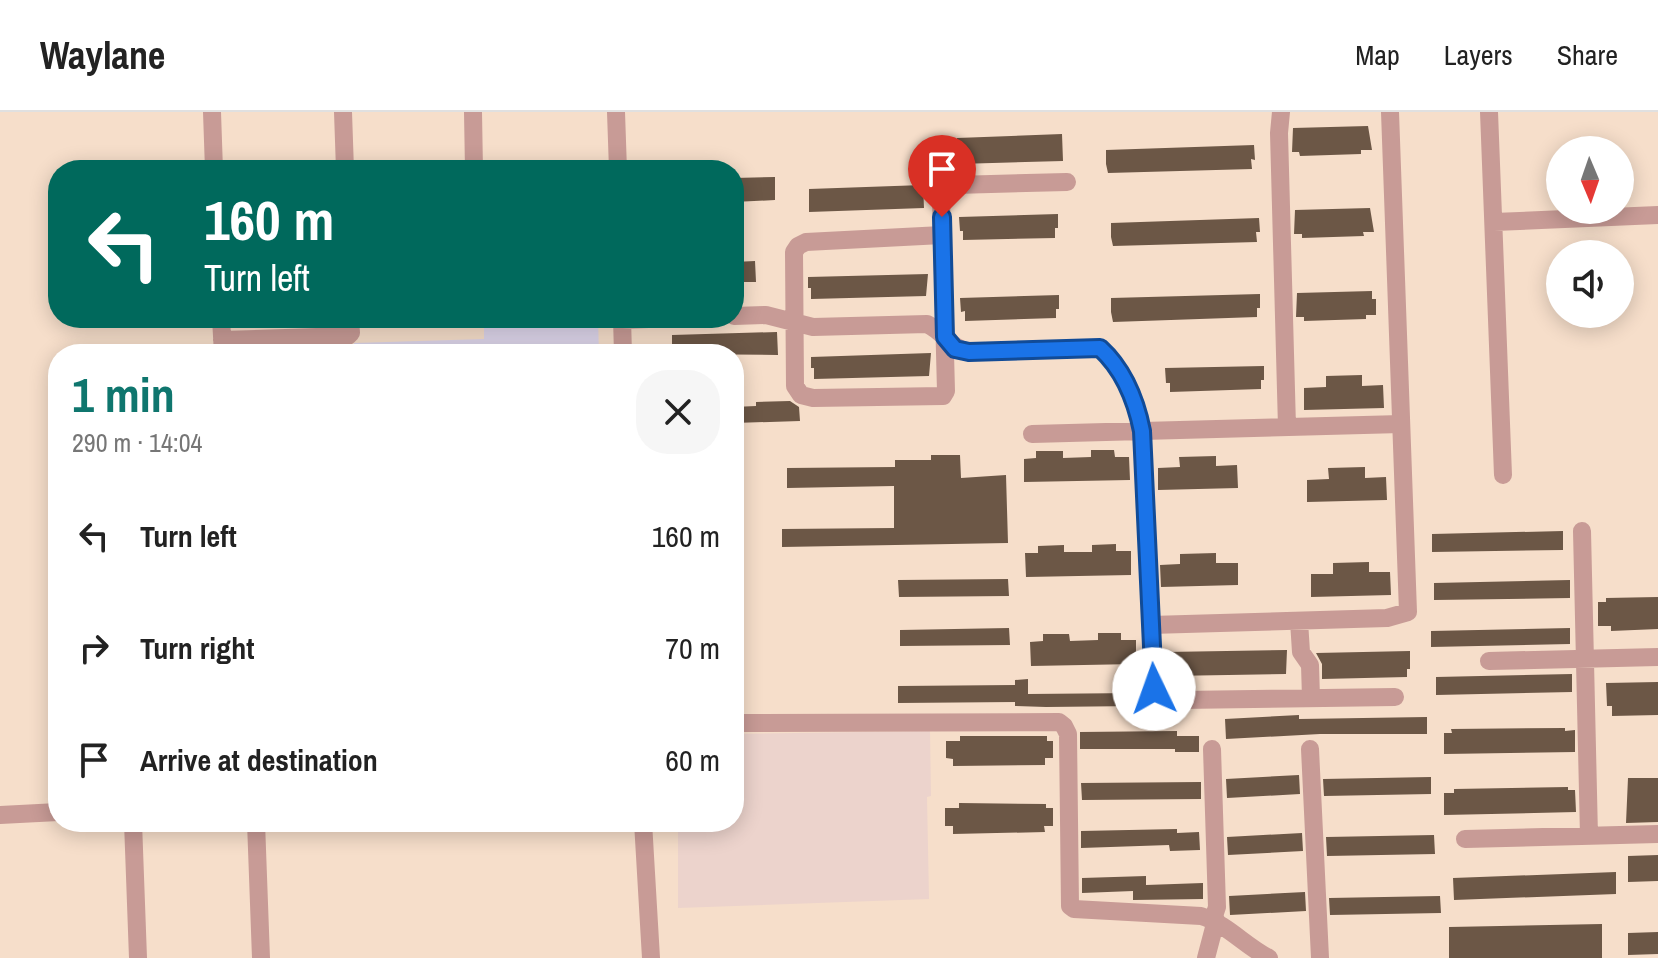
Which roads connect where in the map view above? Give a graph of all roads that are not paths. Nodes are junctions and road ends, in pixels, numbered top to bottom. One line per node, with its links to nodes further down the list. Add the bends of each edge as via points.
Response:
1 (212, 112): 8 (street)
2 (343, 112): 9 (street)
3 (473, 112): 10 (street)
4 (616, 112): 11 (street)
5 (1281, 112): 22 (street)
6 (1390, 112): 21 (street)
7 (1489, 112): 14 (street)
8 (214, 160)
9 (345, 160)
10 (474, 160)
11 (618, 160)
12 (1067, 182): 15 (street, via 945,189)
13 (1658, 215): 14 (street)
14 (1494, 222): 25 (street)
15 (942, 235): 17 (street, via 798,246); 19 (street)
16 (744, 316): 17 (street)
17 (794, 323): 19 (street, via 927,324); 19 (street, via 795,386 801,395 813,398 943,396)
18 (349, 336): 20 (street)
19 (945, 337): 23 (street, via 955,349 969,352 1100,348 1126,384)
20 (257, 344)
21 (1401, 424): 22 (street); 27 (street, via 1408,612 1387,618)
22 (1287, 427): 23 (street)
23 (1142, 431): 24 (street); 28 (street)
24 (1032, 434)
25 (1503, 475)
26 (1582, 531): 30 (street)
27 (1299, 621): 28 (street); 33 (street, via 1301,652 1310,665)
28 (1151, 625): 33 (street, via 1158,695 1181,700)
29 (1658, 657): 30 (street)
30 (1585, 659): 31 (street); 43 (street)
31 (1489, 661)
32 (1395, 697): 33 (street)
33 (1311, 698)
34 (744, 723): 45 (street, via 1059,722 1068,734 1070,906)
35 (1212, 749): 45 (street)
36 (1310, 749): 51 (street)
37 (48, 813): 38 (street)
38 (0, 815)
39 (133, 832): 47 (street)
40 (256, 832): 48 (street)
41 (644, 832): 46 (street)
42 (1658, 834): 43 (street)
43 (1589, 836): 44 (street)
44 (1465, 839)
45 (1215, 920): 49 (street); 50 (street)
46 (652, 957)
47 (138, 958)
48 (261, 958)
49 (1206, 958)
50 (1269, 958)
51 (1320, 958)

